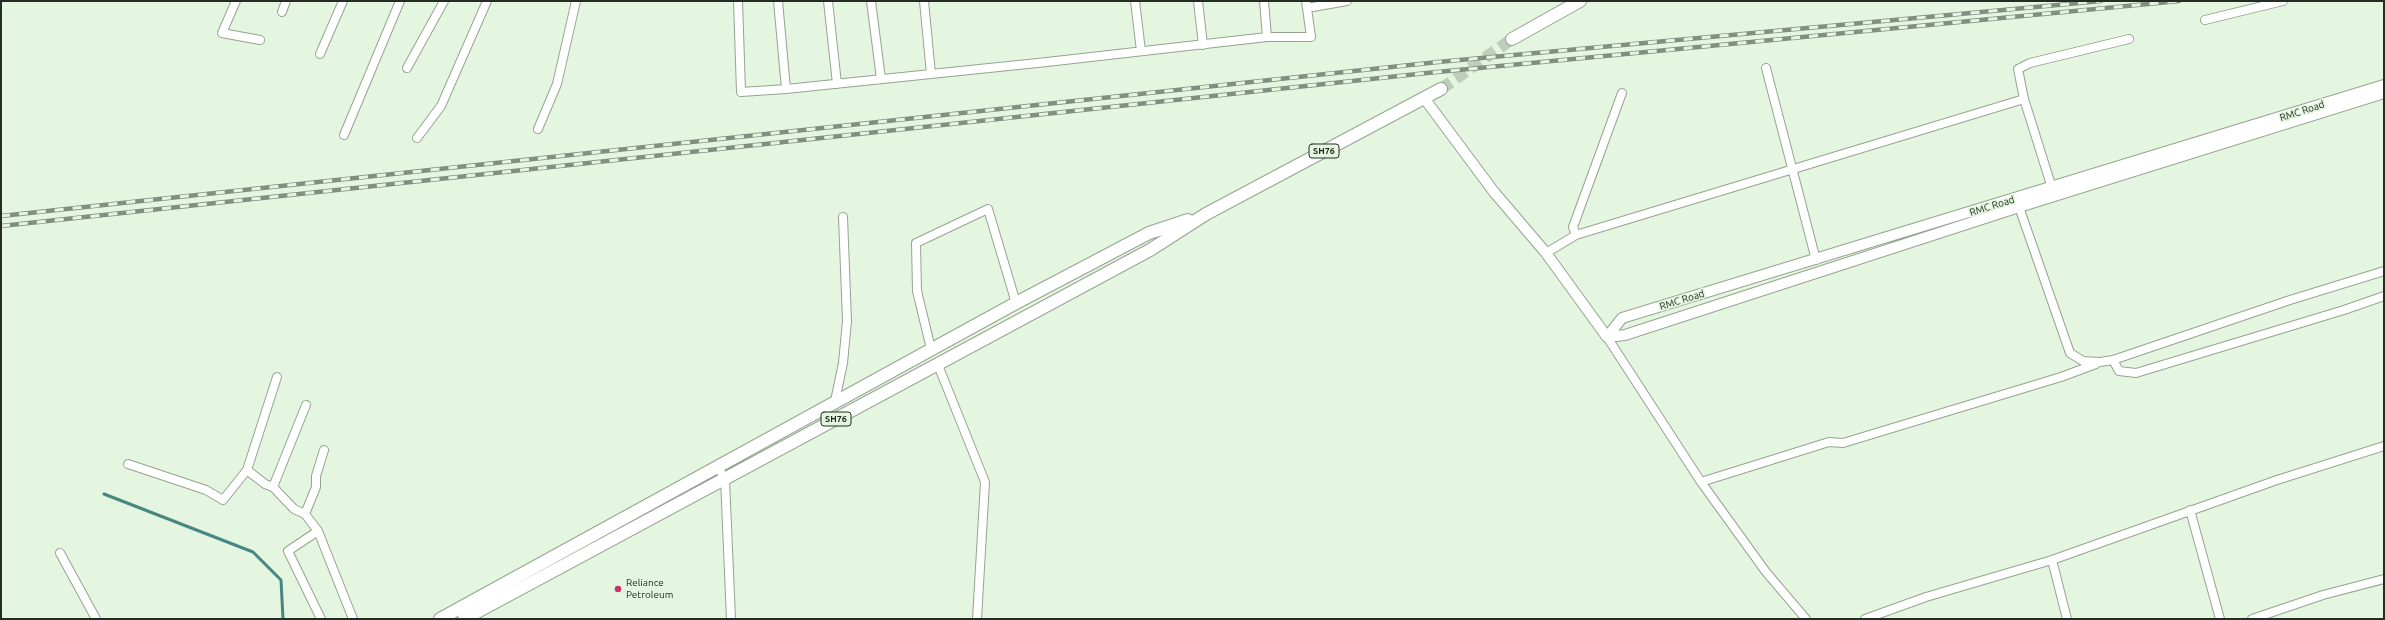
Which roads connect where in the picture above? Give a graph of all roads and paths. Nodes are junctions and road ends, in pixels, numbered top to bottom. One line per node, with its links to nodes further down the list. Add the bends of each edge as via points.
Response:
1 (236, 1): 25 (street, via 222,33)
2 (286, 1): 20 (street)
3 (343, 1): 28 (street)
4 (400, 1): 42 (street)
5 (444, 1): 29 (street)
6 (487, 1): 43 (street, via 441,106)
7 (576, 1): 41 (street, via 557,84)
8 (738, 1): 35 (street, via 740,92)
9 (778, 1): 35 (street)
10 (828, 1): 33 (street)
11 (871, 1): 32 (street)
12 (924, 1): 31 (street)
13 (1135, 1): 27 (street)
14 (1198, 1): 26 (street)
15 (1264, 1): 22 (street)
16 (1347, 1): 19 (street)
17 (1580, 1): 23 (main road)
18 (2283, 1): 21 (street)
19 (1307, 4): 22 (street, via 1311,36)
20 (282, 12)
21 (2205, 20)
22 (1268, 37): 26 (street)
23 (1512, 39)
24 (2129, 39): 40 (street, via 2030,63 2018,69)
25 (260, 40)
26 (1203, 45): 27 (street)
27 (1141, 51): 31 (street)
28 (320, 54)
29 (407, 68)
30 (1766, 68): 44 (street)
31 (930, 74): 32 (street)
32 (881, 79): 33 (street)
33 (837, 84): 35 (street)
34 (2384, 85): 45 (street, RMC Road)
35 (786, 89)
36 (1441, 89): 39 (main road, SH76)
37 (1622, 93): 49 (street, via 1572,227)
38 (2384, 93): 46 (street, RMC Road)
39 (1424, 98): 47 (main road, SH76); 50 (street, via 1494,192)
40 (2024, 99): 44 (street); 45 (street)
41 (538, 129)
42 (344, 135)
43 (417, 138)
44 (1793, 170): 49 (street); 51 (street)
45 (2052, 188): 51 (street, RMC Road)
46 (2019, 207): 55 (street, RMC Road, via 1624,335); 60 (street, via 2070,353 2083,361)
47 (1206, 214): 54 (main road, via 1149,233); 58 (main road, SH76, via 1150,250)
48 (843, 217): 63 (street, via 847,321 843,363)
49 (1576, 235): 50 (street)
50 (1546, 254): 55 (street)
51 (1816, 260): 55 (street, RMC Road, via 1622,318)
52 (2384, 271): 59 (street)
53 (2384, 296): 59 (street, via 2136,373 2119,371)
54 (1016, 303): 56 (main road); 57 (street, via 988,208 916,243 917,291)
55 (1607, 336): 71 (street)
56 (944, 342): 57 (main road); 58 (main road)
57 (931, 349): 63 (main road)
58 (951, 358): 61 (main road, SH76)
59 (2113, 360): 60 (street)
60 (2100, 362): 71 (street, via 2061,377 1843,443 1829,442)
61 (938, 365): 70 (main road, SH76); 85 (street, via 985,482)
62 (278, 377): 69 (street)
63 (835, 401): 68 (main road)
64 (306, 404): 72 (street)
65 (2384, 446): 73 (street)
66 (324, 450): 74 (street, via 316,476 316,487)
67 (128, 464): 69 (street, via 206,490 223,500)
68 (717, 466): 70 (street); 82 (main road)
69 (247, 470): 72 (street)
70 (725, 479): 83 (main road, SH76); 84 (street)
71 (1701, 482): 86 (street, via 1766,572)
72 (273, 487): 74 (street, via 294,509)
73 (2190, 510): 77 (street); 89 (street)
74 (305, 514): 75 (street)
75 (318, 531): 80 (street, via 288,551); 81 (street)
76 (60, 553): 79 (street)
77 (2052, 560): 87 (street, via 1926,596); 88 (street)
78 (2384, 579): 90 (street, via 2323,595)
79 (96, 619)
80 (320, 619)
81 (353, 619)
82 (440, 619)
83 (464, 619)
84 (731, 619)
85 (977, 619)
86 (1806, 619)
87 (1865, 619)
88 (2067, 619)
89 (2220, 619)
90 (2252, 619)

